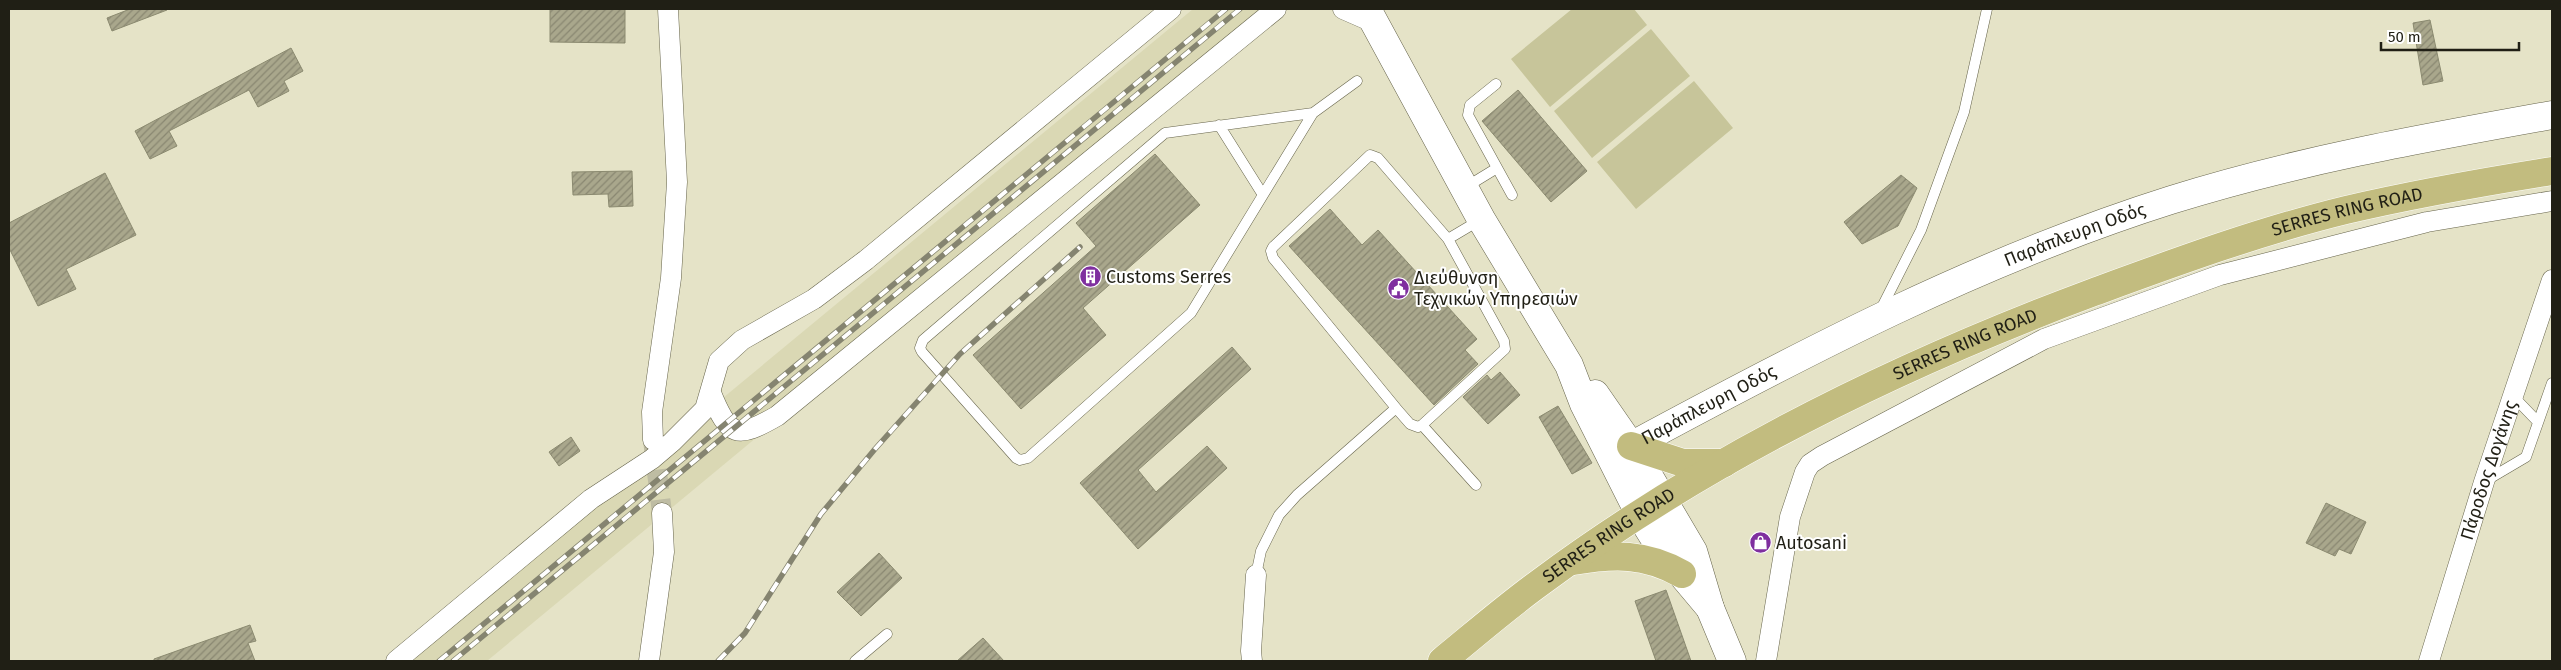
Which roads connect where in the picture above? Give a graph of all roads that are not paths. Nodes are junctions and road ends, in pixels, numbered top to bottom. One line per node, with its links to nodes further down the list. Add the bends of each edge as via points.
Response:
1 (668, 9): 29 (street, via 677,182 670,278 652,412)
2 (1171, 9): 24 (street, via 866,260 814,299 742,340 719,361)
3 (1276, 9): 24 (street, via 777,416 752,430 738,431 727,422)
4 (1343, 9): 6 (street)
5 (1987, 9): 21 (lane, via 1964,112 1920,230)
6 (1371, 16): 14 (street)
7 (1356, 81): 9 (lane)
8 (1496, 84): 12 (lane, via 1470,105 1468,115)
9 (1313, 113): 11 (lane); 15 (lane)
10 (2552, 115): 21 (street, Παράπλευρη Οδός, via 2310,162 2170,201 1993,265)
11 (1219, 125): 15 (lane); 15 (lane, via 1165,132 923,340 922,352 1016,458 1024,460 1191,312)
12 (1497, 168): 14 (lane); 16 (lane)
13 (2552, 171): 31 (main road, SERRES RING ROAD, via 2345,210 2158,269 1924,360 1844,398)
14 (1464, 188): 18 (street)
15 (1263, 195)
16 (1512, 195)
17 (2552, 201): 48 (street, via 2427,222 2220,275 2044,339 1822,456 1805,472 1790,517)
18 (1480, 219): 19 (lane); 22 (street)
19 (1448, 239): 26 (lane, via 1378,158 1370,155 1271,251 1273,258); 28 (lane, via 1505,345 1503,352)
20 (2552, 280): 25 (street, Πάροδος Δογάνης)
21 (1876, 318): 30 (street, Παράπλευρη Οδός)
22 (1569, 365): 30 (street, via 1598,396); 36 (street, via 1584,404)
23 (2552, 383): 27 (lane)
24 (712, 393): 42 (street, via 705,409 659,453 591,499)
25 (2513, 396): 27 (lane); 32 (street, Πάροδος Δογάνης)
26 (1396, 408): 28 (lane, via 1410,424); 38 (lane, via 1297,495 1279,515 1261,551)
27 (2538, 422): 32 (lane, via 2526,457)
28 (1422, 425): 33 (lane)
29 (653, 440)
30 (1631, 446): 31 (main road, via 1682,463); 34 (street)
31 (1725, 463): 34 (main road, SERRES RING ROAD)
32 (2484, 482): 49 (street, Πάροδος Δογάνης)
33 (1476, 485)
34 (1664, 499): 36 (main road, SERRES RING ROAD); 40 (street, via 1693,551)
35 (662, 513): 43 (street, via 664,552)
36 (1640, 515): 37 (main road, SERRES RING ROAD); 39 (street, via 1663,552)
37 (1569, 562): 39 (main road, via 1595,557 1641,557 1663,563); 46 (main road, SERRES RING ROAD)
38 (1256, 574): 45 (street)
39 (1682, 574): 40 (street)
40 (1710, 608): 47 (street)
41 (887, 634): 44 (lane)
42 (396, 661)
43 (649, 661)
44 (855, 661)
45 (1252, 661)
46 (1442, 661)
47 (1732, 661)
48 (1766, 661)
49 (2429, 661)

